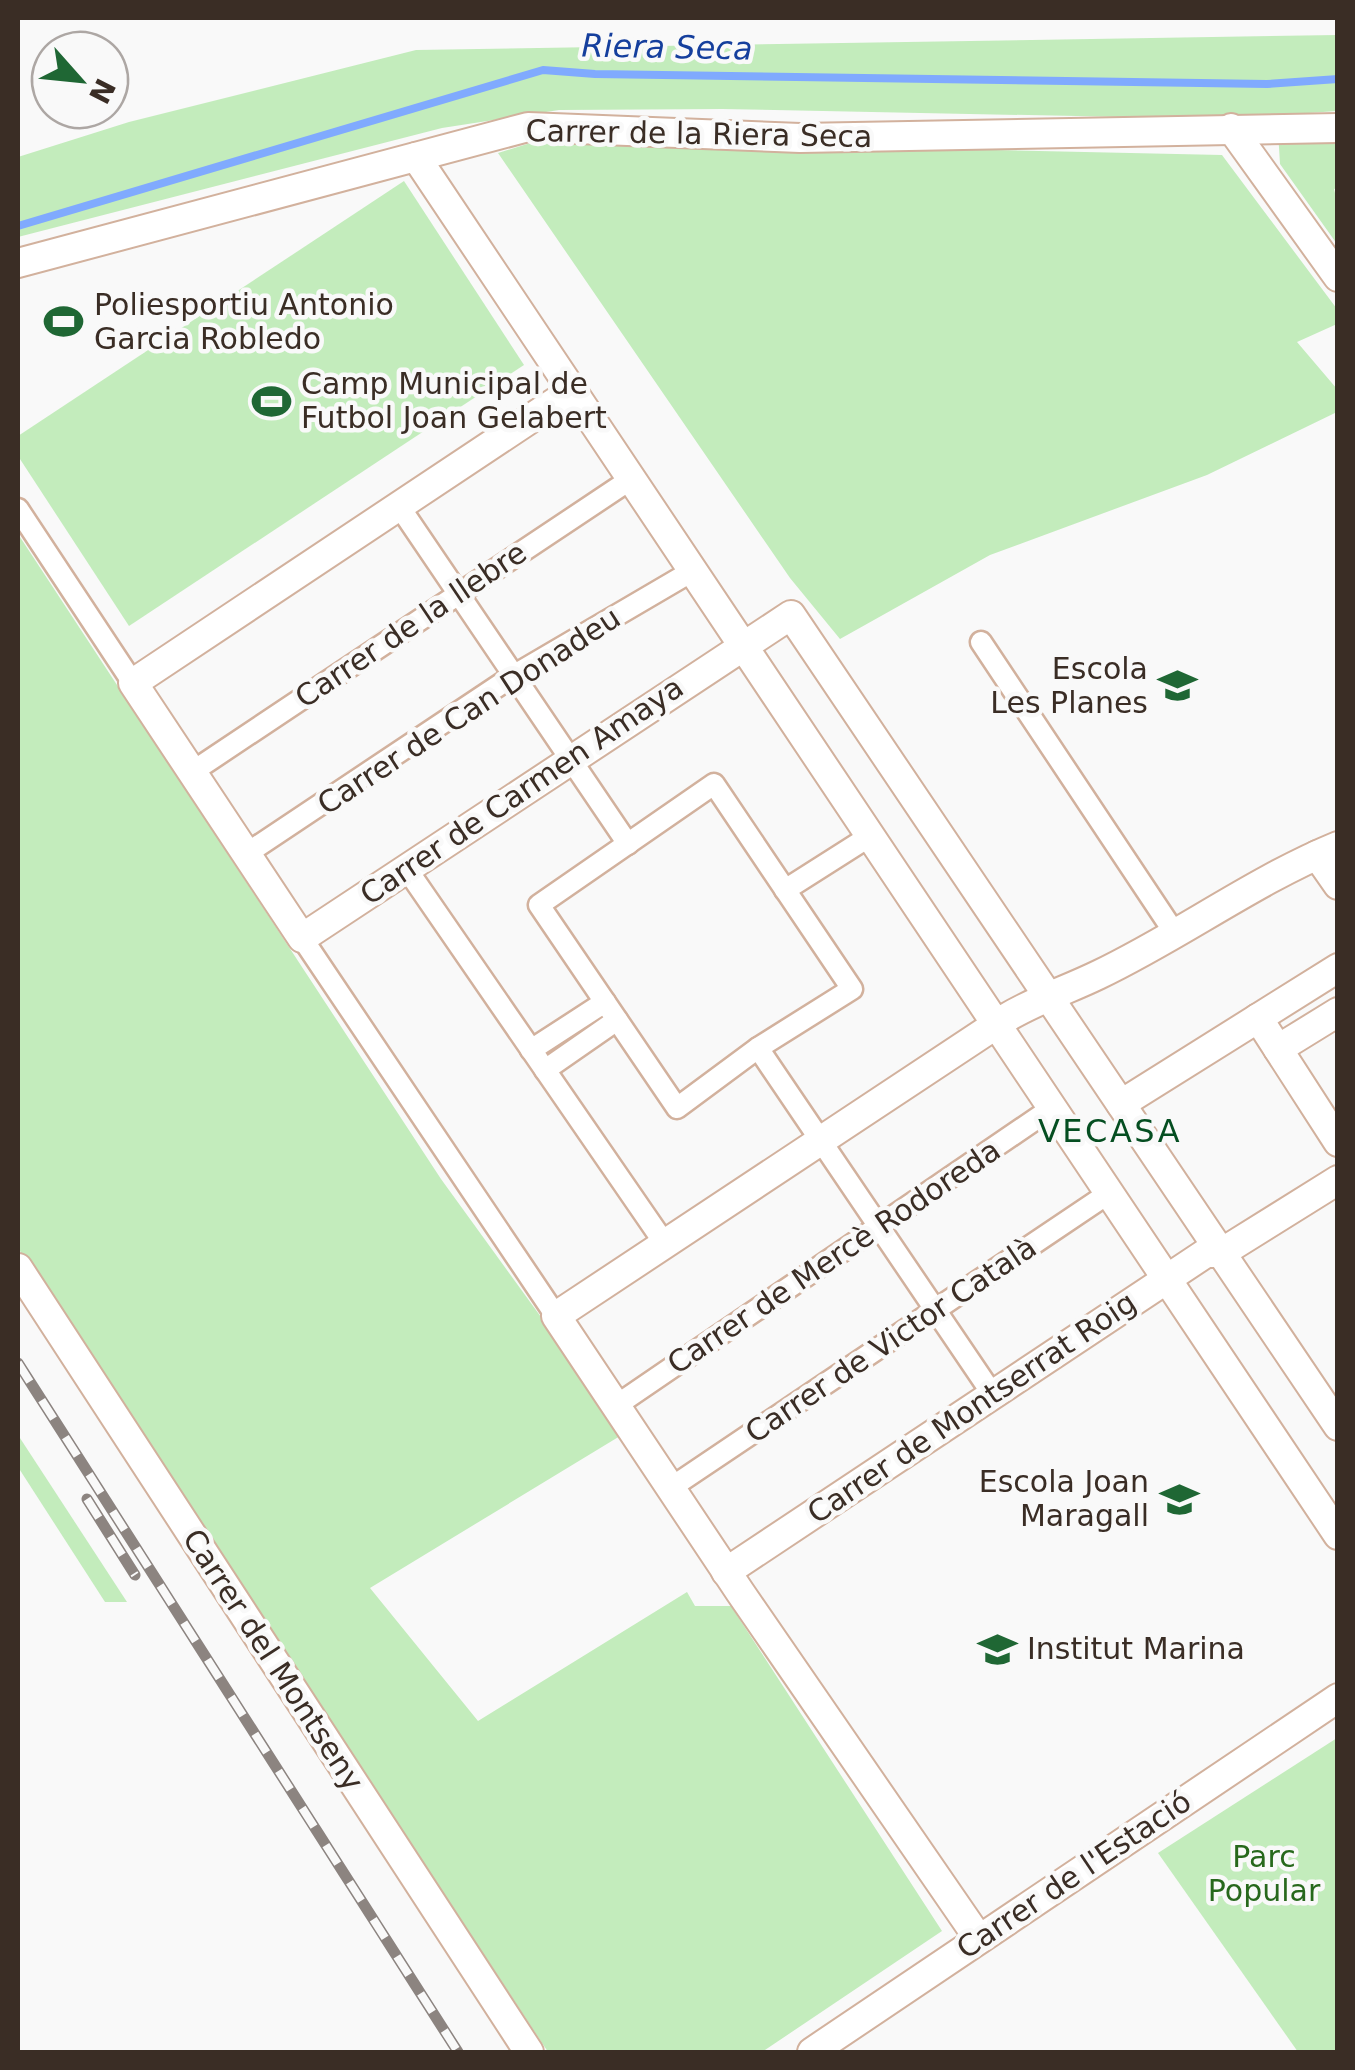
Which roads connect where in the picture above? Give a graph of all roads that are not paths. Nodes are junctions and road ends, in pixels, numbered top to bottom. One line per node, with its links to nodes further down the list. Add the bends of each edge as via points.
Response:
1 (1230, 128): 2 (street, Carrer de la Riera Seca); 3 (street, Carrer de la Riera Seca, via 800,138 528,127); 5 (street)
2 (1338, 128)
3 (416, 157): 4 (street, Carrer de la Riera Seca); 6 (street)
4 (18, 262)
5 (1336, 271)
6 (572, 390): 7 (street); 8 (street)
7 (631, 479): 10 (street); 11 (street, Carrer de la llebre)
8 (399, 506): 11 (street); 15 (street)
9 (18, 509): 15 (street)
10 (694, 570): 13 (street); 14 (street, Carrer de Can Donadeu)
11 (459, 594): 14 (street); 17 (street, Carrer de la llebre)
12 (981, 642): 25 (street)
13 (742, 644): 16 (street, Carrer de Carmen Amaya); 18 (street); 28 (street, Carrer de Carmen Amaya, via 791,615)
14 (514, 676): 16 (street); 21 (street, Carrer de Can Donadeu)
15 (133, 683): 17 (street)
16 (570, 760): 19 (street); 22 (street, Carrer de Carmen Amaya)
17 (192, 772): 21 (street)
18 (870, 836): 24 (street); 33 (street)
19 (628, 844): 24 (street, via 714,784); 29 (street, via 539,905)
20 (1327, 850): 23 (street); 25 (street)
21 (246, 854): 26 (street)
22 (406, 868): 26 (street, Carrer de Carmen Amaya); 36 (street)
23 (1338, 886)
24 (786, 890): 34 (street, via 852,989)
25 (1174, 932): 28 (street)
26 (302, 938): 50 (street)
27 (1338, 968): 31 (street)
28 (1048, 996): 33 (street); 38 (street)
29 (605, 1002): 32 (street); 36 (street)
30 (1338, 1012): 35 (street)
31 (1258, 1018): 35 (street); 38 (street)
32 (617, 1020): 34 (street, via 677,1108); 37 (street)
33 (996, 1025): 39 (street); 41 (street)
34 (758, 1048): 41 (street)
35 (1278, 1049): 40 (street)
36 (531, 1050): 37 (street)
37 (545, 1070): 45 (street)
38 (1121, 1104): 46 (street)
39 (1052, 1108): 43 (street); 44 (street, Carrer de Mercè Rodoreda)
40 (1336, 1137)
41 (821, 1141): 44 (street); 45 (street)
42 (1338, 1180): 46 (street, Carrer de Montserrat Roig)
43 (1109, 1193): 48 (street); 49 (street, Carrer de Victor Català)
44 (879, 1226): 49 (street); 52 (street, Carrer de Mercè Rodoreda)
45 (664, 1244): 50 (street)
46 (1221, 1253): 48 (street, Carrer de Montserrat Roig, via 1206,1253); 53 (street)
47 (18, 1268): 59 (street, Carrer del Montseny)
48 (1166, 1279): 51 (street, Carrer de Montserrat Roig); 55 (street)
49 (935, 1310): 51 (street); 54 (street, Carrer de Victor Català)
50 (556, 1316): 52 (street)
51 (993, 1395): 56 (street, Carrer de Montserrat Roig)
52 (617, 1405): 54 (street)
53 (1338, 1426)
54 (672, 1487): 56 (street)
55 (1338, 1535)
56 (726, 1572): 58 (street)
57 (1338, 1698): 58 (street, Carrer de l'Estació)
58 (978, 1939): 60 (street, Carrer de l'Estació)
59 (529, 2052)
60 (812, 2052)

